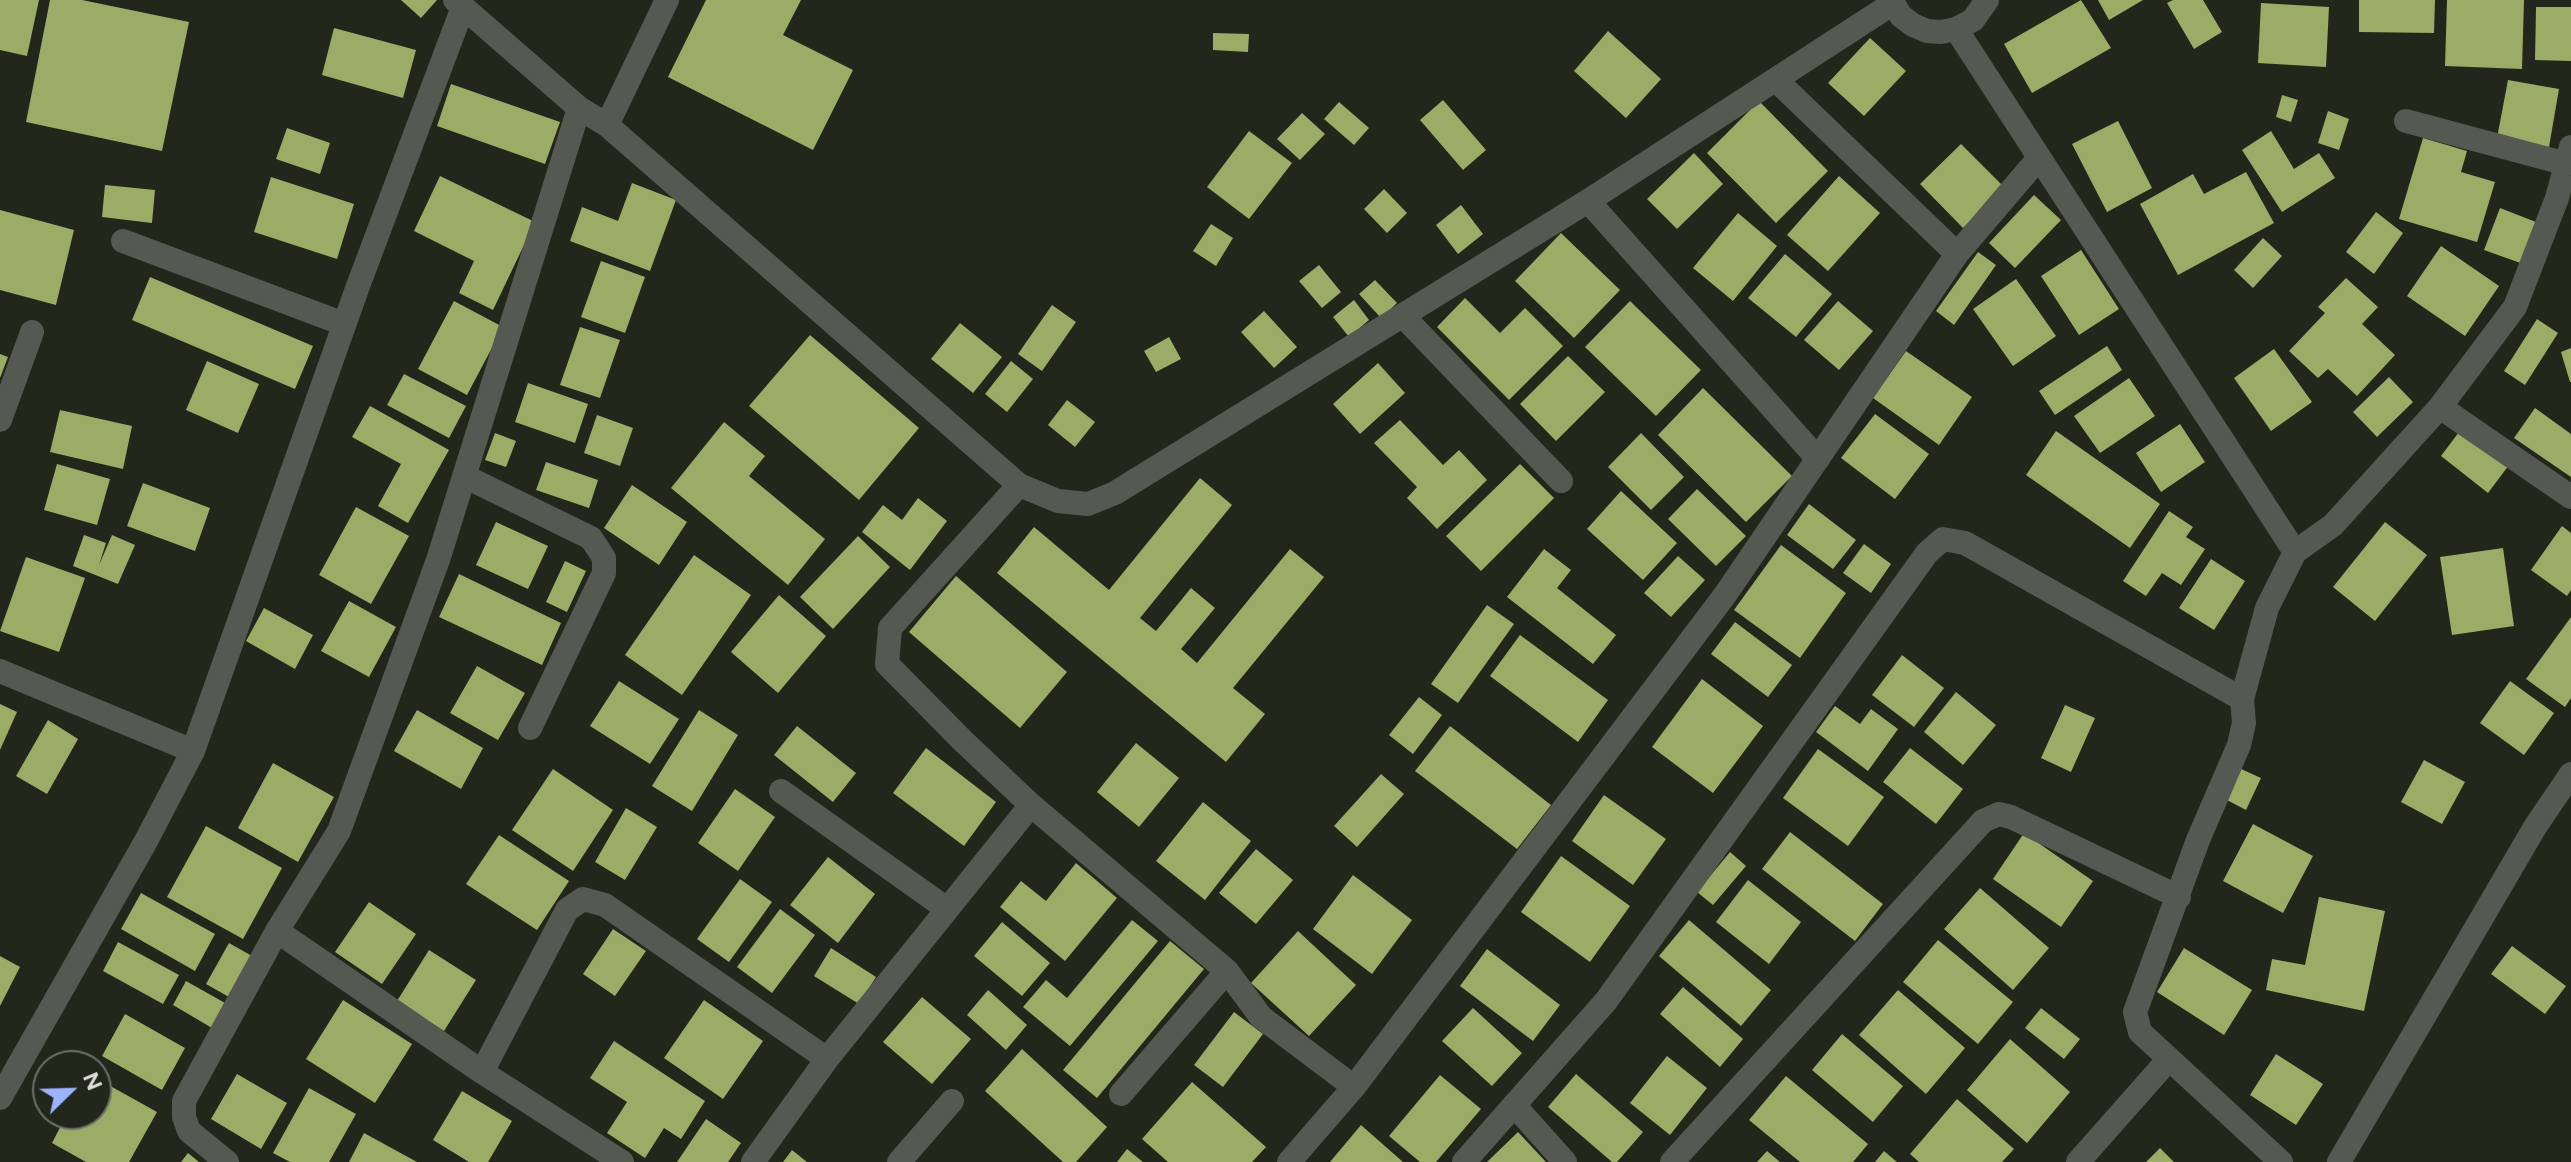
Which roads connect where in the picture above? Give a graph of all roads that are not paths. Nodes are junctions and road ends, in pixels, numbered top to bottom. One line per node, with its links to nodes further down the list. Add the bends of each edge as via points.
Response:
1 (667, 0): 9 (street)
2 (1987, 0): 5 (street, via 1973,20)
3 (1891, 2): 5 (street, via 1901,16 1927,31); 6 (street)
4 (459, 4): 7 (street); 16 (street)
5 (1956, 29): 11 (street)
6 (1776, 80): 12 (street); 14 (street)
7 (579, 108): 9 (street); 21 (street)
8 (2406, 121): 10 (street)
9 (607, 125): 23 (street)
10 (2569, 156): 18 (street, via 2515,307)
11 (2038, 159): 14 (street); 25 (street)
12 (1588, 201): 15 (street); 20 (street)
13 (123, 241): 16 (street)
14 (1957, 254): 20 (street)
15 (1403, 316): 22 (street); 23 (street, via 1115,493 1088,504 1058,501)
16 (344, 324): 29 (street)
17 (32, 332): 19 (street)
18 (2440, 407): 24 (street); 25 (street, via 2333,525)
19 (0, 420)
20 (1818, 459): 40 (street, via 1725,595)
21 (464, 476): 28 (street, via 591,538 604,558 604,573); 35 (street, via 339,831)
22 (1561, 481)
23 (1019, 485): 32 (street, via 890,628 887,664)
24 (2571, 497)
25 (2295, 552): 27 (street, via 2267,608)
26 (0, 671): 29 (street)
27 (2242, 699): 33 (street, via 2239,745); 44 (street, via 1965,543 1943,539 1927,553 1606,1001)
28 (530, 728)
29 (193, 751): 42 (street)
30 (2571, 774): 55 (street)
31 (781, 791): 34 (street)
32 (1031, 805): 34 (street); 36 (street)
33 (2179, 897): 38 (street, via 2135,1012 2140,1032); 52 (street, via 2011,817 1999,814 1983,821)
34 (947, 909): 37 (street)
35 (277, 931): 39 (street); 45 (street, via 184,1101 189,1131)
36 (1227, 971): 40 (street, via 1261,1017); 41 (street)
37 (827, 1059): 39 (street, via 605,905 583,899 567,910); 47 (street)
38 (2169, 1059): 53 (street); 54 (street)
39 (482, 1072): 46 (street)
40 (1354, 1087): 49 (street)
41 (1121, 1094)
42 (0, 1098)
43 (952, 1101): 48 (street)
44 (1514, 1105): 50 (street); 51 (street)
45 (227, 1162)
46 (622, 1162)
47 (753, 1162)
48 (899, 1162)
49 (1289, 1162)
50 (1464, 1162)
51 (1565, 1162)
52 (1672, 1162)
53 (2078, 1162)
54 (2281, 1162)
55 (2339, 1162)

